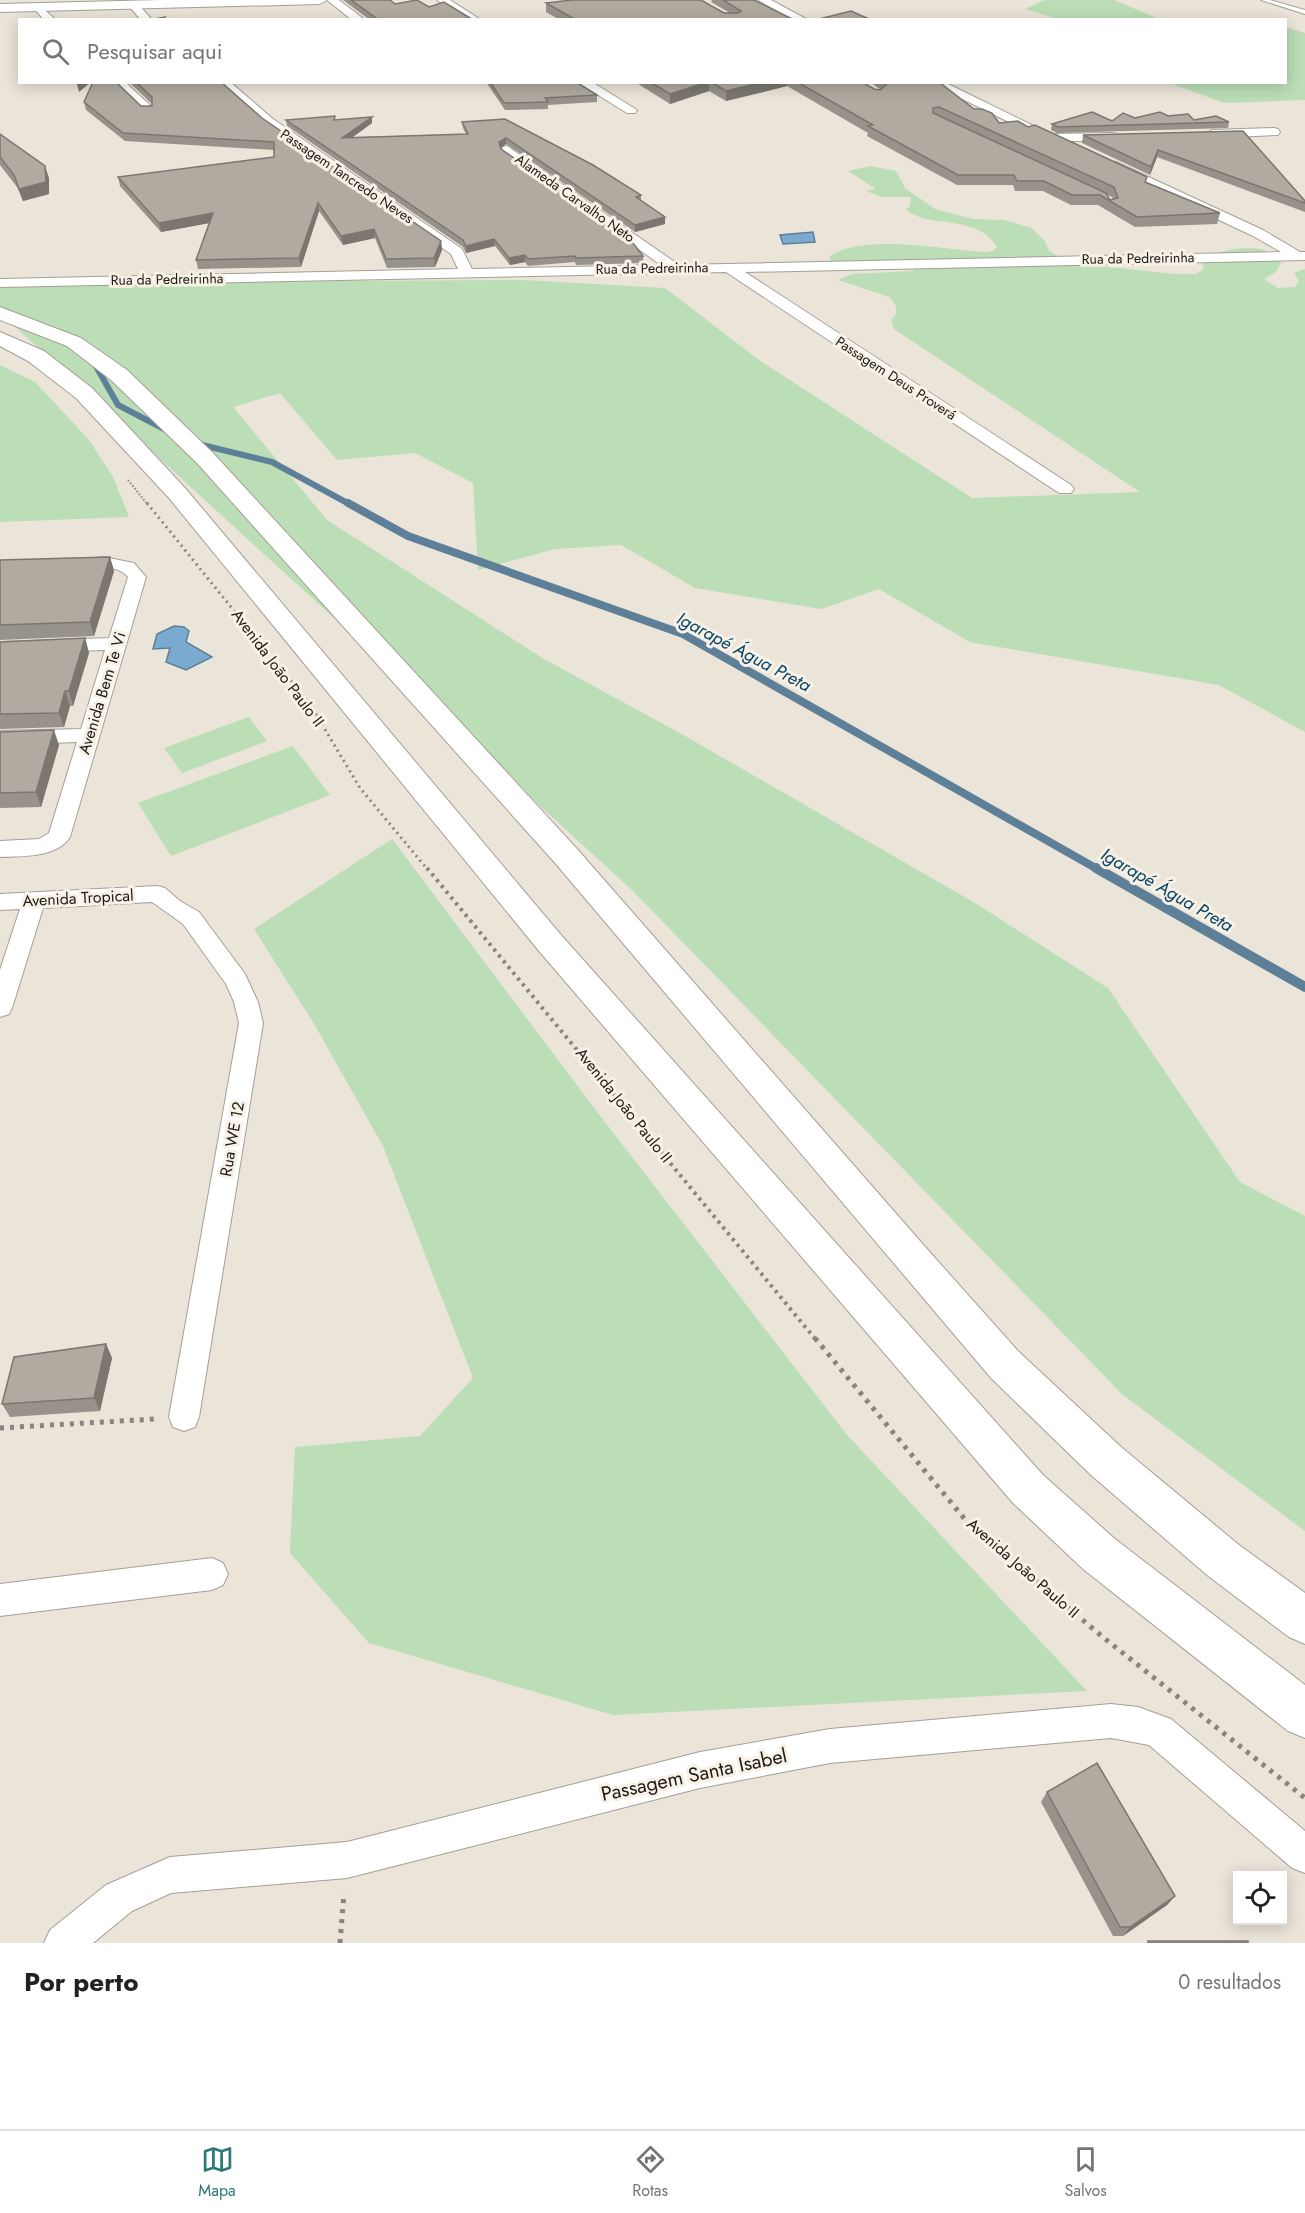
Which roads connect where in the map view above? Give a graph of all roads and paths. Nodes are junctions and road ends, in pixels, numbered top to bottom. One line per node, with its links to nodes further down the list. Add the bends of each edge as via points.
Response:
1 (320, 0): 6 (street)
2 (332, 0): 14 (street)
3 (442, 0): 15 (street)
4 (762, 0): 16 (street)
5 (1264, 0): 11 (lane)
6 (239, 1): 8 (street)
7 (103, 3): 8 (street); 10 (street)
8 (134, 6): 13 (street)
9 (0, 8): 10 (street)
10 (38, 8): 12 (street)
11 (1305, 12)
12 (49, 18)
13 (145, 18)
14 (357, 18)
15 (473, 18)
16 (799, 18)
17 (120, 84): 21 (street)
18 (224, 84): 33 (street, Passagem Tancredo Neves, via 269,122 457,252)
19 (586, 84): 22 (street)
20 (938, 84): 26 (street)
21 (148, 110)
22 (631, 110)
23 (1274, 132): 24 (street)
24 (1204, 134)
25 (1133, 136): 26 (street)
26 (1051, 138): 28 (street)
27 (507, 150): 31 (street, Alameda Carvalho Neto)
28 (1081, 152)
29 (1101, 160): 30 (street)
30 (1302, 257): 32 (street, Rua da Pedreirinha)
31 (673, 267): 32 (street, Rua da Pedreirinha); 33 (street, Rua da Pedreirinha)
32 (728, 267): 38 (street, Passagem Deus Proverá)
33 (467, 273): 34 (street, Rua da Pedreirinha)
34 (0, 283)
35 (0, 312): 53 (main road, via 74,342 119,375 205,459 567,857 1005,1365 1106,1461 1223,1560)
36 (0, 338): 54 (main road, Avenida João Paulo II, via 36,356 84,393 177,493 550,943 1028,1489 1099,1554)
37 (126, 478): 55 (path, Avenida João Paulo II, via 311,706 360,788 968,1522 1104,1638)
38 (1065, 489)
39 (57, 565): 40 (street, Avenida Bem Te Vi, via 114,563 129,567 136,577)
40 (117, 644): 41 (street); 42 (street, Avenida Bem Te Vi)
41 (0, 648)
42 (88, 735): 43 (street); 44 (street, Avenida Bem Te Vi, via 59,837 32,848)
43 (0, 738)
44 (0, 849)
45 (157, 894): 46 (street, Avenida Tropical); 49 (street, Rua WE 12, via 191,918 236,980 251,1023)
46 (34, 900): 47 (street, Avenida Tropical); 48 (street)
47 (0, 902)
48 (0, 1008)
49 (184, 1417): 50 (path)
50 (0, 1428)
51 (212, 1574): 52 (street)
52 (0, 1600)
53 (1305, 1621)
54 (1305, 1714)
55 (1305, 1798)
56 (1305, 1855): 57 (street, Passagem Santa Isabel, via 1159,1731 1111,1721 830,1746 689,1772)
57 (347, 1860): 58 (street, Passagem Santa Isabel, via 170,1875 119,1898); 59 (path)
58 (63, 1943)
59 (340, 1943)

